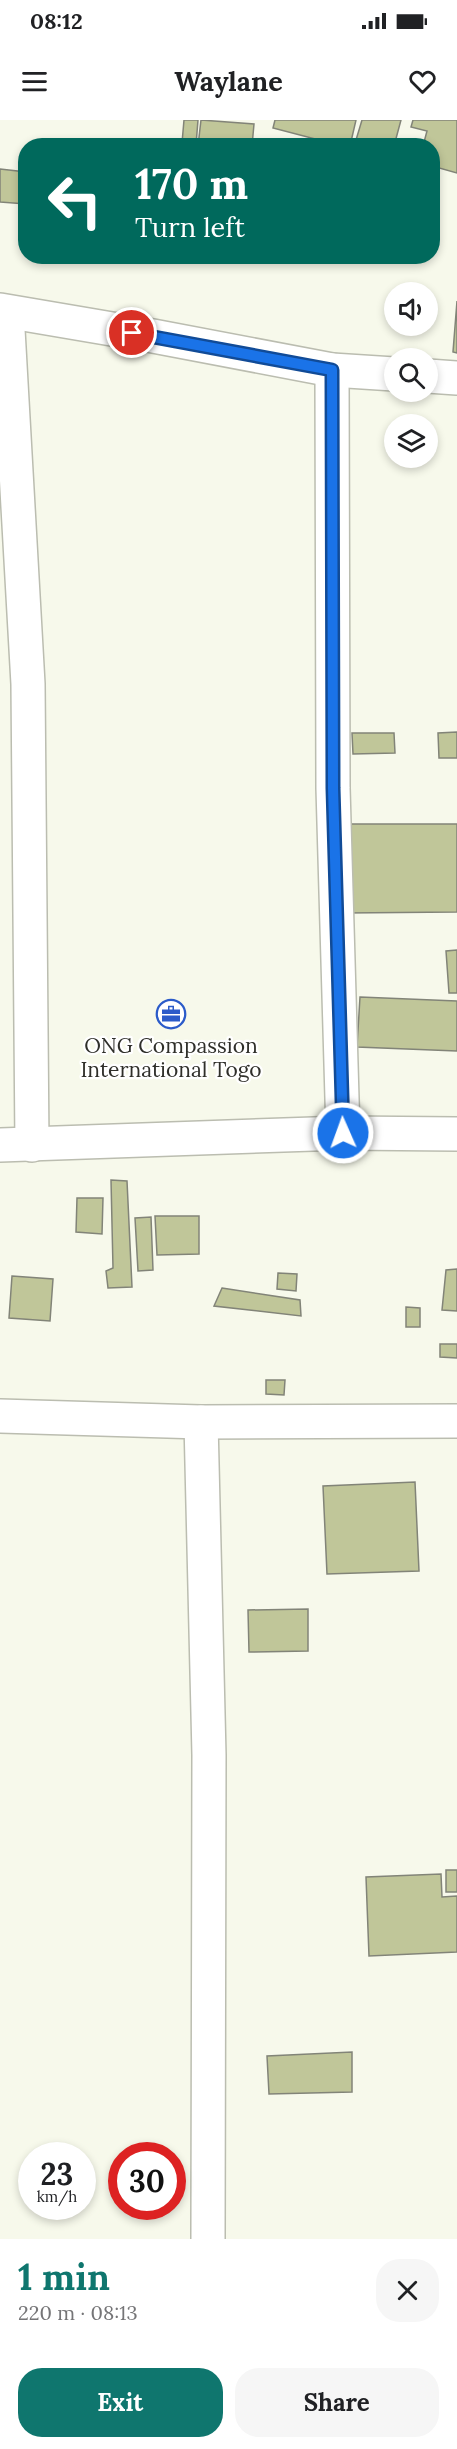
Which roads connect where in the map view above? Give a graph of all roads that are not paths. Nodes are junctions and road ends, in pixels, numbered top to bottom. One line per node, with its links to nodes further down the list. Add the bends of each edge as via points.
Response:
1 (4, 311): 2 (street); 9 (street, via 28,684)
2 (332, 370): 3 (street); 6 (street, via 333,788)
3 (384, 373)
4 (438, 377): 5 (street)
5 (457, 378)
6 (343, 1133): 7 (street); 9 (street)
7 (457, 1134)
8 (0, 1145): 9 (street)
9 (32, 1145)
10 (0, 1416): 12 (street)
11 (457, 1421): 12 (street)
12 (201, 1422): 13 (street, via 209,1755)
13 (208, 2239)

